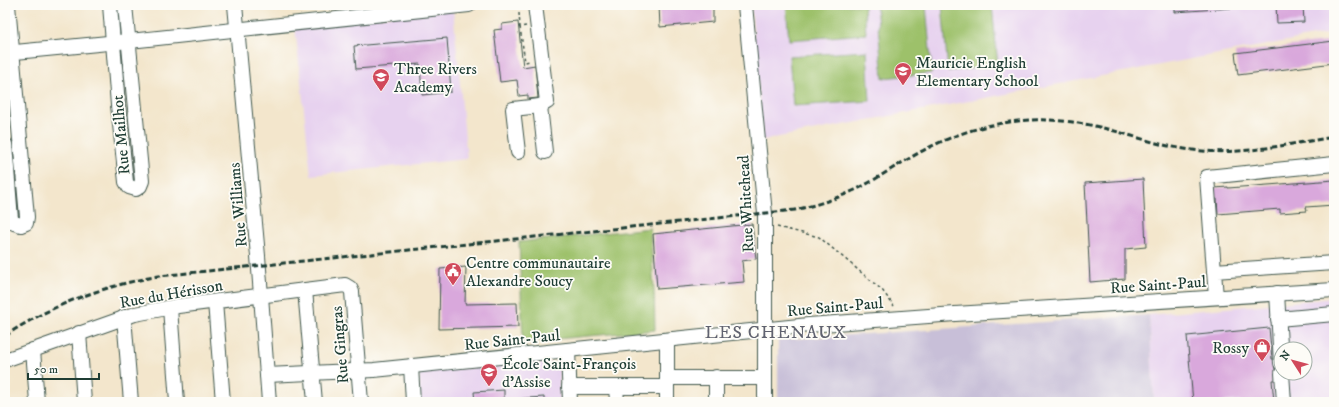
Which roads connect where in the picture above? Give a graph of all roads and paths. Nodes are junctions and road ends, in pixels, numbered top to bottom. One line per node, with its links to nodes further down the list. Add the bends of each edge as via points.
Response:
1 (8, 5): 12 (street)
2 (110, 5): 11 (street, Rue Mailhot)
3 (125, 5): 10 (street, Rue Mailhot)
4 (235, 5): 9 (street, Rue Williams)
5 (469, 5): 9 (street)
6 (536, 5): 14 (street, via 547,102)
7 (745, 5): 19 (street, Rue Whitehead)
8 (518, 13): 13 (path, via 525,62)
9 (237, 29): 10 (street); 26 (street, Rue Williams)
10 (128, 41): 11 (street); 11 (street, Rue Mailhot, via 142,181 136,189 129,187 126,182)
11 (113, 43): 12 (street)
12 (9, 53): 15 (street, via 27,217 26,223 21,225 11,219)
13 (531, 61)
14 (540, 106): 16 (street, via 513,109); 17 (street)
15 (5, 144)
16 (518, 152)
17 (545, 152)
18 (1334, 164): 21 (street, via 1207,177)
19 (765, 224): 32 (path, via 819,236 882,290); 34 (street, Rue Whitehead)
20 (1334, 263): 21 (street)
21 (1214, 271): 27 (street)
22 (349, 287): 23 (street, Rue du Hérisson, via 343,285); 42 (street, Rue Gingras, via 352,292)
23 (305, 290): 26 (street, Rue du Hérisson); 43 (street)
24 (1334, 290): 25 (street, Rue Saint-Paul)
25 (1277, 293): 27 (street, Rue Saint-Paul); 33 (street)
26 (262, 296): 28 (street, Rue du Hérisson); 44 (street, Rue Williams)
27 (1216, 297): 32 (street, Rue Saint-Paul)
28 (215, 302): 29 (street, Rue du Hérisson); 55 (street)
29 (170, 308): 31 (street, Rue du Hérisson); 54 (street)
30 (1334, 314): 33 (street)
31 (124, 317): 35 (street, Rue du Hérisson); 53 (street)
32 (902, 318): 34 (street, Rue Saint-Paul)
33 (1278, 319): 37 (street)
34 (765, 329): 36 (street, Rue Saint-Paul); 46 (street, Rue Whitehead)
35 (79, 333): 38 (street, Rue du Hérisson); 52 (street)
36 (667, 340): 39 (street, Rue Saint-Paul); 48 (street)
37 (1280, 341)
38 (33, 350): 40 (street, Rue du Hérisson); 51 (street)
39 (568, 350): 41 (street, Rue Saint-Paul); 49 (street)
40 (5, 360)
41 (411, 366): 42 (street, Rue Saint-Paul); 59 (street)
42 (359, 370): 43 (street, Rue Saint-Paul); 58 (street, Rue Gingras)
43 (312, 372): 44 (street, Rue Saint-Paul); 57 (street)
44 (267, 375): 56 (street, Rue Williams)
45 (716, 377): 46 (street); 48 (street); 63 (street)
46 (765, 378): 64 (street, Rue Whitehead)
47 (1283, 381): 65 (street)
48 (667, 382): 50 (street); 62 (street)
49 (569, 387): 50 (street); 60 (street)
50 (616, 387): 61 (street)
51 (37, 402)
52 (84, 402)
53 (130, 402)
54 (177, 402)
55 (223, 402)
56 (269, 402)
57 (315, 402)
58 (361, 402)
59 (413, 402)
60 (570, 402)
61 (617, 402)
62 (667, 402)
63 (716, 402)
64 (765, 402)
65 (1284, 402)

